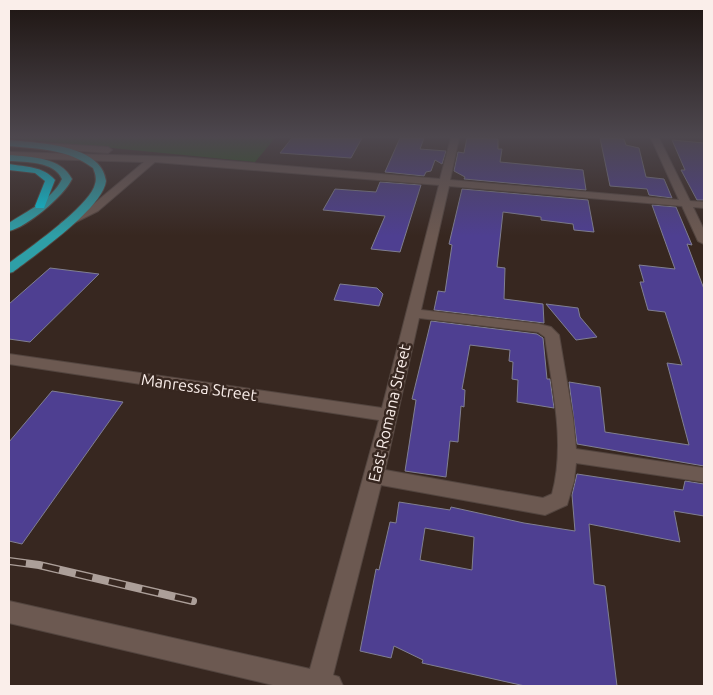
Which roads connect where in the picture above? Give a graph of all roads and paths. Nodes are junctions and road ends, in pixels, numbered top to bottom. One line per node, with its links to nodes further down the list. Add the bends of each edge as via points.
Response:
1 (34, 170): 11 (highway, via 50,180)
2 (62, 170): 11 (main road, via 67,179 63,187)
3 (99, 170): 12 (main road, via 100,186 90,201)
4 (140, 170): 12 (street, via 94,209)
5 (306, 170): 8 (street)
6 (447, 170): 8 (street, East Romana Street)
7 (670, 170): 9 (street)
8 (444, 182): 9 (street); 16 (street, East Romana Street)
9 (686, 203): 10 (street); 14 (street)
10 (704, 205)
11 (40, 206): 13 (main road)
12 (62, 226): 15 (main road)
13 (9, 228)
14 (704, 241)
15 (9, 269)
16 (413, 313): 18 (street, East Romana Street); 19 (street, via 539,328 552,335)
17 (9, 359): 18 (street, Manressa Street)
18 (389, 415): 21 (street, East Romana Street)
19 (568, 454): 20 (street); 21 (street, via 560,499 544,507)
20 (704, 475)
21 (374, 476): 23 (street, East Romana Street)
22 (9, 612): 23 (street)
23 (322, 685)

